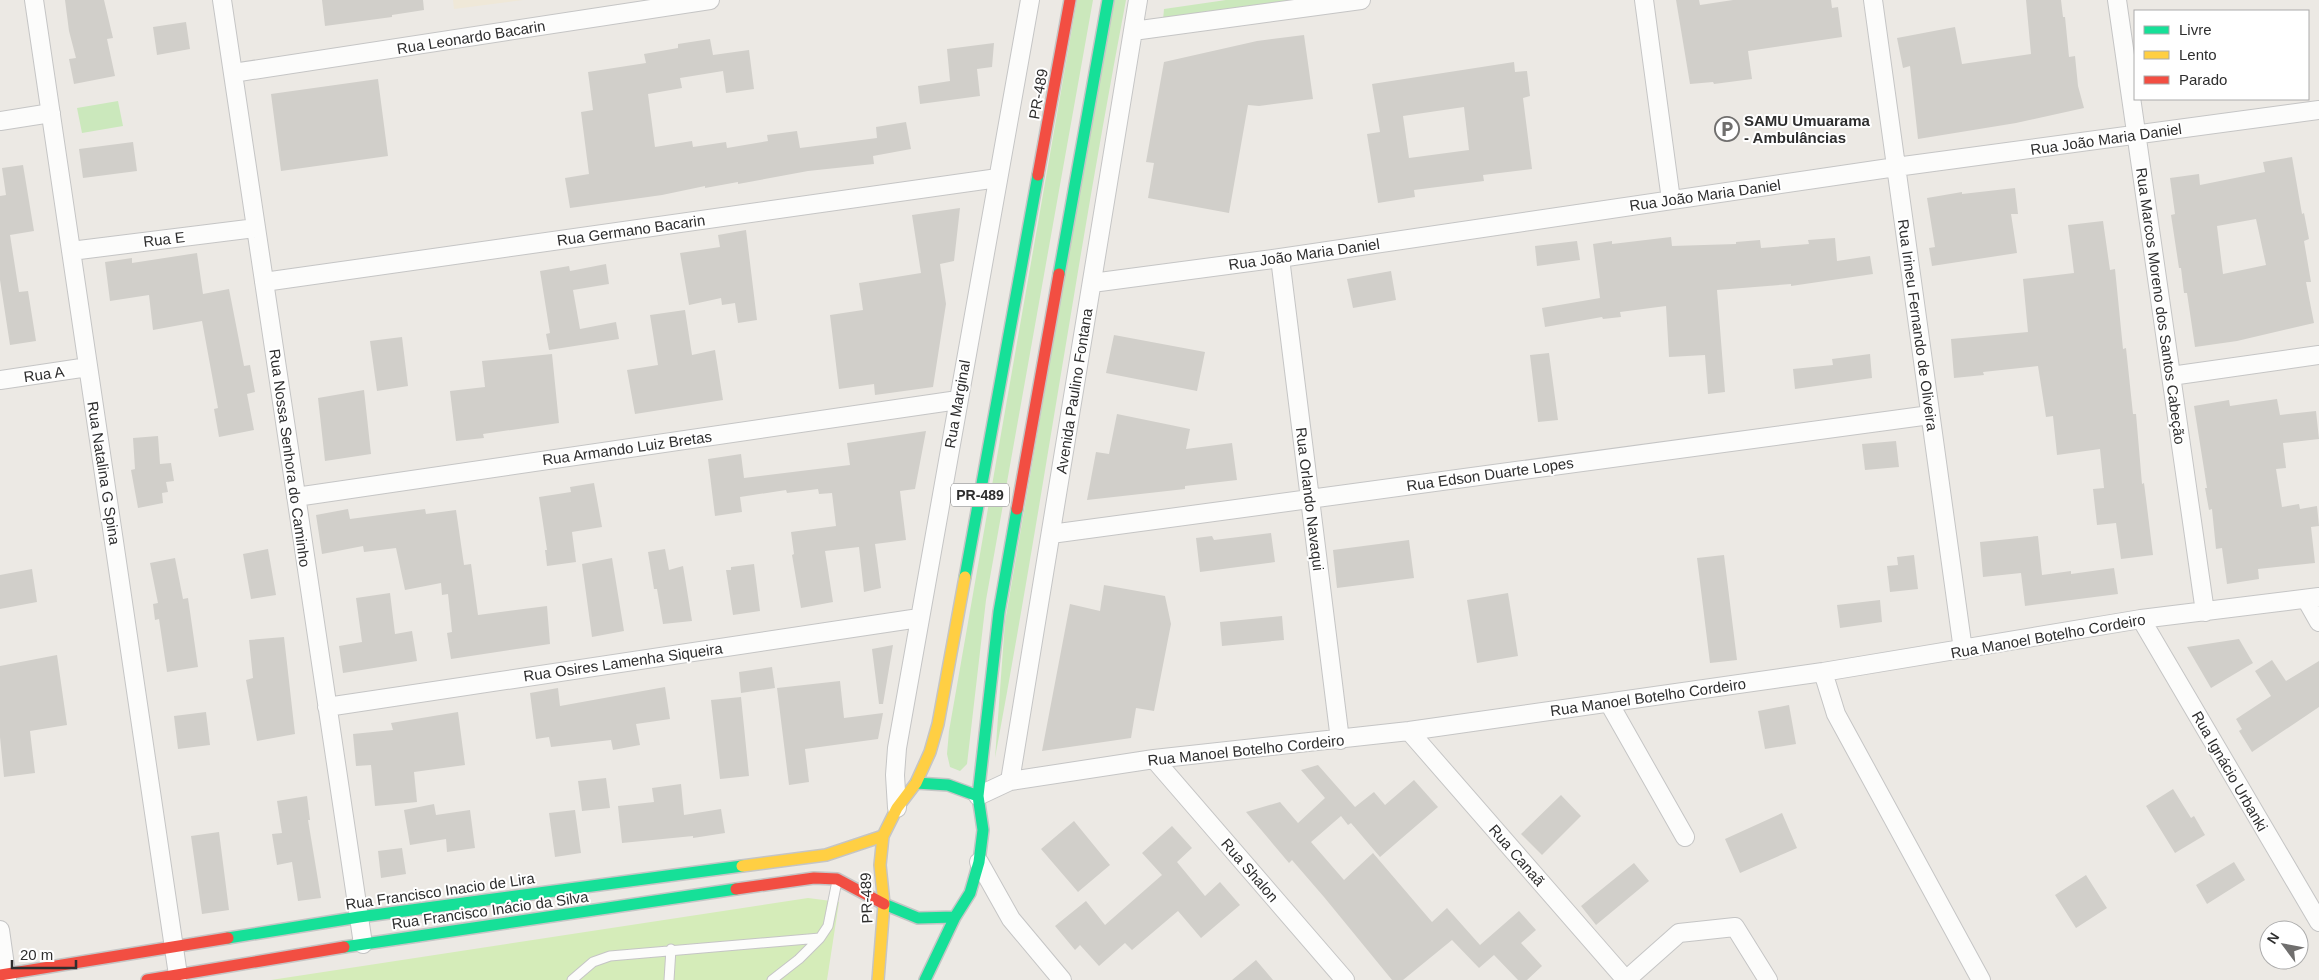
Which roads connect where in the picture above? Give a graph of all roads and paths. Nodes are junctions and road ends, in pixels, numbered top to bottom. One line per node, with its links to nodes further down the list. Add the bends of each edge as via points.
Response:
1 (34, 0): 15 (street, Rua Natalina G Spina)
2 (222, 0): 13 (street, Rua Nossa Senhora do Caminho)
3 (710, 0): 13 (street, Rua Leonardo Bacarin)
4 (1030, 0): 19 (street, Rua Marginal)
5 (1070, 0): 48 (main road, PR-489 / PR-489, via 938,724)
6 (1108, 0): 49 (main road, PR-489 / PR-489, via 999,612)
7 (1138, 0): 12 (street, Avenida Paulino Fontana)
8 (1361, 0): 12 (street)
9 (1644, 0): 20 (street)
10 (1873, 0): 18 (street, Rua Irineu Fernando de Oliveira)
11 (2117, 0): 17 (street, Rua Marcos Moreno dos Santos Cabeção)
12 (1133, 31): 25 (street, Avenida Paulino Fontana)
13 (233, 73): 21 (street, Rua Nossa Senhora do Caminho)
14 (2319, 110): 17 (street, Rua João Maria Daniel)
15 (51, 113): 16 (street); 22 (street, Rua Natalina G Spina)
16 (0, 121)
17 (2136, 135): 18 (street, Rua João Maria Daniel); 28 (street, Rua Marcos Moreno dos Santos Cabeção)
18 (1896, 167): 20 (street, Rua João Maria Daniel); 31 (street, Rua Irineu Fernando de Oliveira)
19 (998, 178): 24 (street, Rua Germano Bacarin); 30 (street, Rua Marginal)
20 (1671, 200): 23 (street, Rua João Maria Daniel)
21 (256, 228): 22 (street, Rua E); 24 (street, Rua Nossa Senhora do Caminho)
22 (71, 251): 27 (street, Rua Natalina G Spina)
23 (1280, 258): 25 (street, Rua João Maria Daniel); 33 (street, Rua Orlando Navaqui)
24 (264, 282): 32 (street, Rua Nossa Senhora do Caminho)
25 (1092, 283): 34 (street, Avenida Paulino Fontana)
26 (2319, 356): 28 (street)
27 (88, 367): 29 (street, Rua A); 62 (street, Rua Natalina G Spina)
28 (2171, 376): 36 (street, Rua Marcos Moreno dos Santos Cabeção)
29 (0, 380)
30 (958, 400): 32 (street, Rua Armando Luiz Bretas); 37 (street, Rua Marginal)
31 (1930, 415): 33 (street, Rua Edson Duarte Lopes); 40 (street, Rua Irineu Fernando de Oliveira)
32 (296, 497): 43 (street, Rua Nossa Senhora do Caminho)
33 (1310, 498): 34 (street, Rua Edson Duarte Lopes); 45 (street, Rua Orlando Navaqui)
34 (1050, 534): 47 (street, Avenida Paulino Fontana)
35 (2312, 598): 36 (street, Rua Manoel Botelho Cordeiro); 39 (street)
36 (2205, 612): 38 (street, Rua Manoel Botelho Cordeiro)
37 (919, 618): 43 (street, Rua Osires Lamenha Siqueira); 50 (street, Rua Marginal, via 897,748)
38 (2141, 620): 40 (street, Rua Manoel Botelho Cordeiro); 58 (street, Rua Ignácio Urbanki)
39 (2319, 622)
40 (1963, 650): 41 (street, Rua Manoel Botelho Cordeiro)
41 (1823, 672): 42 (street, Rua Manoel Botelho Cordeiro); 76 (street, via 1836,714)
42 (1609, 703): 44 (street, Rua Manoel Botelho Cordeiro); 52 (street)
43 (327, 706): 56 (street, Rua Nossa Senhora do Caminho)
44 (1409, 731): 45 (street, Rua Manoel Botelho Cordeiro); 74 (street, Rua Canaã)
45 (1340, 740): 46 (street, Rua Manoel Botelho Cordeiro)
46 (1154, 759): 47 (street, Rua Manoel Botelho Cordeiro); 73 (street, Rua Shalon)
47 (1010, 781): 49 (street, Rua Manoel Botelho Cordeiro)
48 (916, 783): 49 (main road, via 940,782); 50 (main road, PR-489 / PR-489)
49 (978, 796): 53 (main road, PR-489 / PR-489, via 983,830)
50 (897, 808): 51 (main road, PR-489 / PR-489)
51 (883, 836): 55 (main road, PR-489 / PR-489, via 880,865); 56 (main road, Rua Francisco Inacio de Lira, via 826,855)
52 (1685, 837)
53 (979, 862): 57 (main road, PR-489 / PR-489, via 970,893); 72 (street, via 1011,919)
54 (837, 878): 55 (main road); 60 (lane, via 833,909); 61 (main road, Rua Francisco Inácio da Silva, via 814,878)
55 (884, 904): 57 (main road, via 908,916 930,920); 70 (main road, PR-489 / PR-489)
56 (359, 917): 61 (street, Rua Nossa Senhora do Caminho); 62 (main road, Rua Francisco Inacio de Lira)
57 (955, 917): 71 (main road, PR-489 / PR-489)
58 (2319, 922)
59 (0, 930): 65 (street)
60 (820, 938): 63 (lane); 69 (lane)
61 (363, 944): 64 (main road, Rua Francisco Inácio da Silva)
62 (176, 946): 64 (street, Rua Natalina G Spina); 65 (main road, Rua Francisco Inacio de Lira)
63 (671, 950): 67 (lane, via 610,956 593,962); 68 (lane)
64 (178, 975): 66 (main road, Rua Francisco Inácio da Silva)
65 (5, 976)
66 (147, 980)
67 (572, 980)
68 (669, 980)
69 (772, 980)
70 (878, 980)
71 (925, 980)
72 (1062, 980)
73 (1345, 980)
74 (1626, 980): 75 (street, via 1679,933 1735,927)
75 (1768, 980)
76 (1981, 980)

